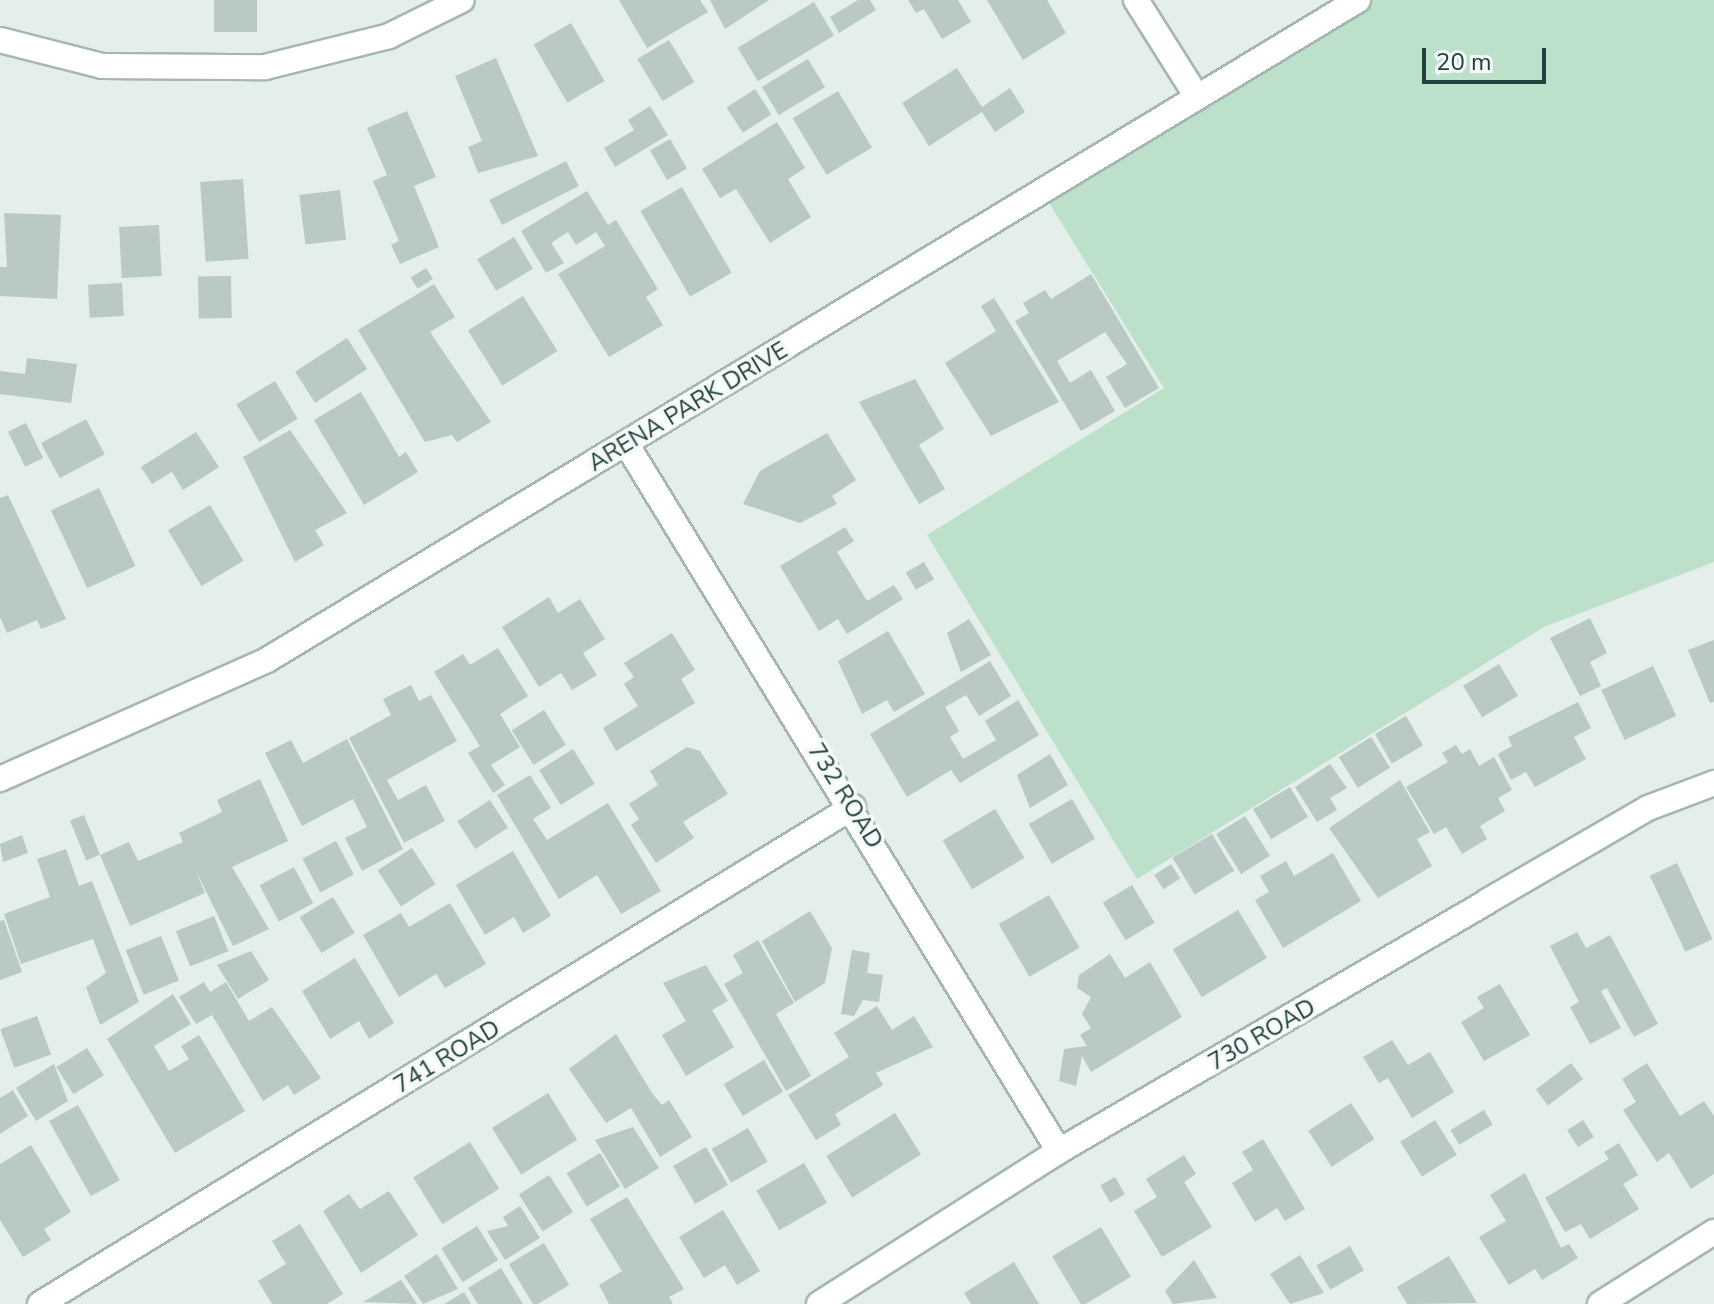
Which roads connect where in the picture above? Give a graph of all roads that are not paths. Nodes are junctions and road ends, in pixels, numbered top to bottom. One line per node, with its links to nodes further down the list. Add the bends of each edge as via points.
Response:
1 (462, 0): 4 (street, via 389,36 265,67 102,66)
2 (1136, 0): 5 (street)
3 (1358, 0): 5 (street, ARENA PARK DRIVE)
4 (0, 40)
5 (1197, 97): 6 (street, ARENA PARK DRIVE)
6 (627, 445): 7 (street, ARENA PARK DRIVE, via 267,660); 9 (street, 732 ROAD)
7 (0, 779)
8 (1714, 783): 10 (street, 730 ROAD, via 1648,808)
9 (853, 807): 10 (street, 732 ROAD); 12 (street, 741 ROAD)
10 (1059, 1151): 13 (street, 730 ROAD)
11 (1714, 1232): 14 (street)
12 (40, 1304)
13 (819, 1304)
14 (1600, 1304)

